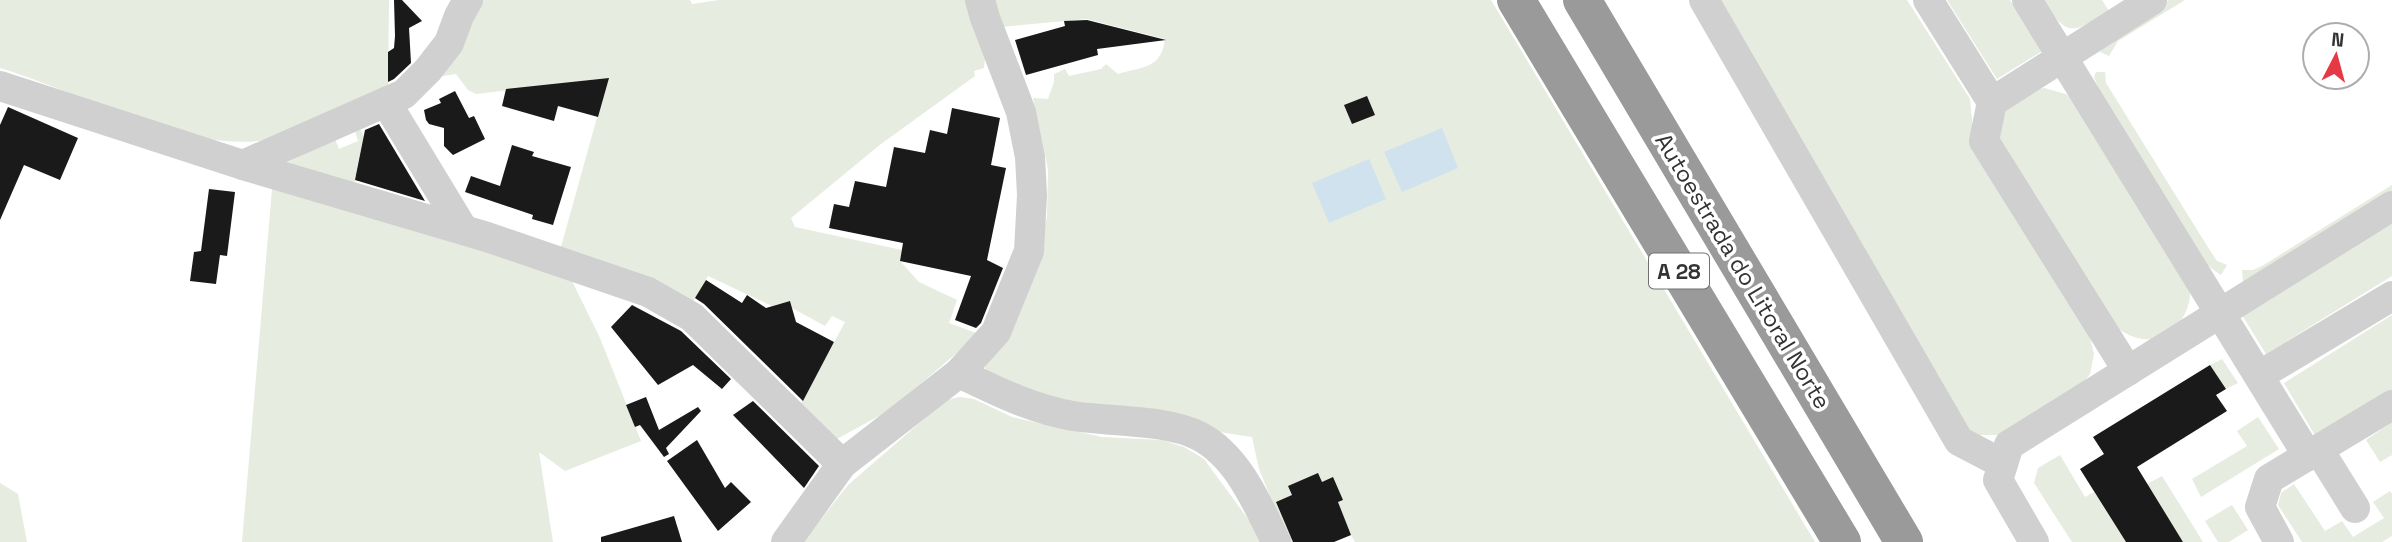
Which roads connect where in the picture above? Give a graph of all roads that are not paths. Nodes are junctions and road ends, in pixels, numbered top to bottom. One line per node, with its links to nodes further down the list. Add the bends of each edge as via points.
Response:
1 (468, 0): 11 (street, via 449,43 428,70 404,94)
2 (981, 0): 19 (street, via 1021,112 1030,157 1029,251 996,332)
3 (1516, 0): 28 (highway, A 28)
4 (1582, 0): 29 (highway, Autoestrada do Litoral Norte / A 28)
5 (1704, 0): 24 (street, via 1959,441)
6 (1928, 0): 12 (street)
7 (2027, 0): 9 (street)
8 (2152, 0): 9 (street)
9 (2063, 57): 12 (street); 17 (street)
10 (0, 86): 13 (street)
11 (386, 102): 13 (street); 15 (street)
12 (1992, 102): 18 (street, via 1984,141)
13 (243, 165): 15 (street)
14 (2392, 206): 17 (street)
15 (463, 229): 23 (street, via 666,300 692,317)
16 (2392, 296): 20 (street)
17 (2221, 313): 18 (street); 20 (street)
18 (2128, 371): 24 (street, via 2009,445)
19 (959, 373): 23 (street); 27 (street, via 1031,406 1166,426 1199,436 1237,471)
20 (2260, 376): 22 (street)
21 (2392, 405): 22 (street)
22 (2314, 453): 25 (street); 31 (street, via 2269,479 2260,507)
23 (842, 464): 26 (street)
24 (2003, 464): 30 (street, via 1997,480)
25 (2355, 508)
26 (786, 542)
27 (1276, 542)
28 (1842, 542)
29 (1904, 542)
30 (2034, 542)
31 (2279, 542)

